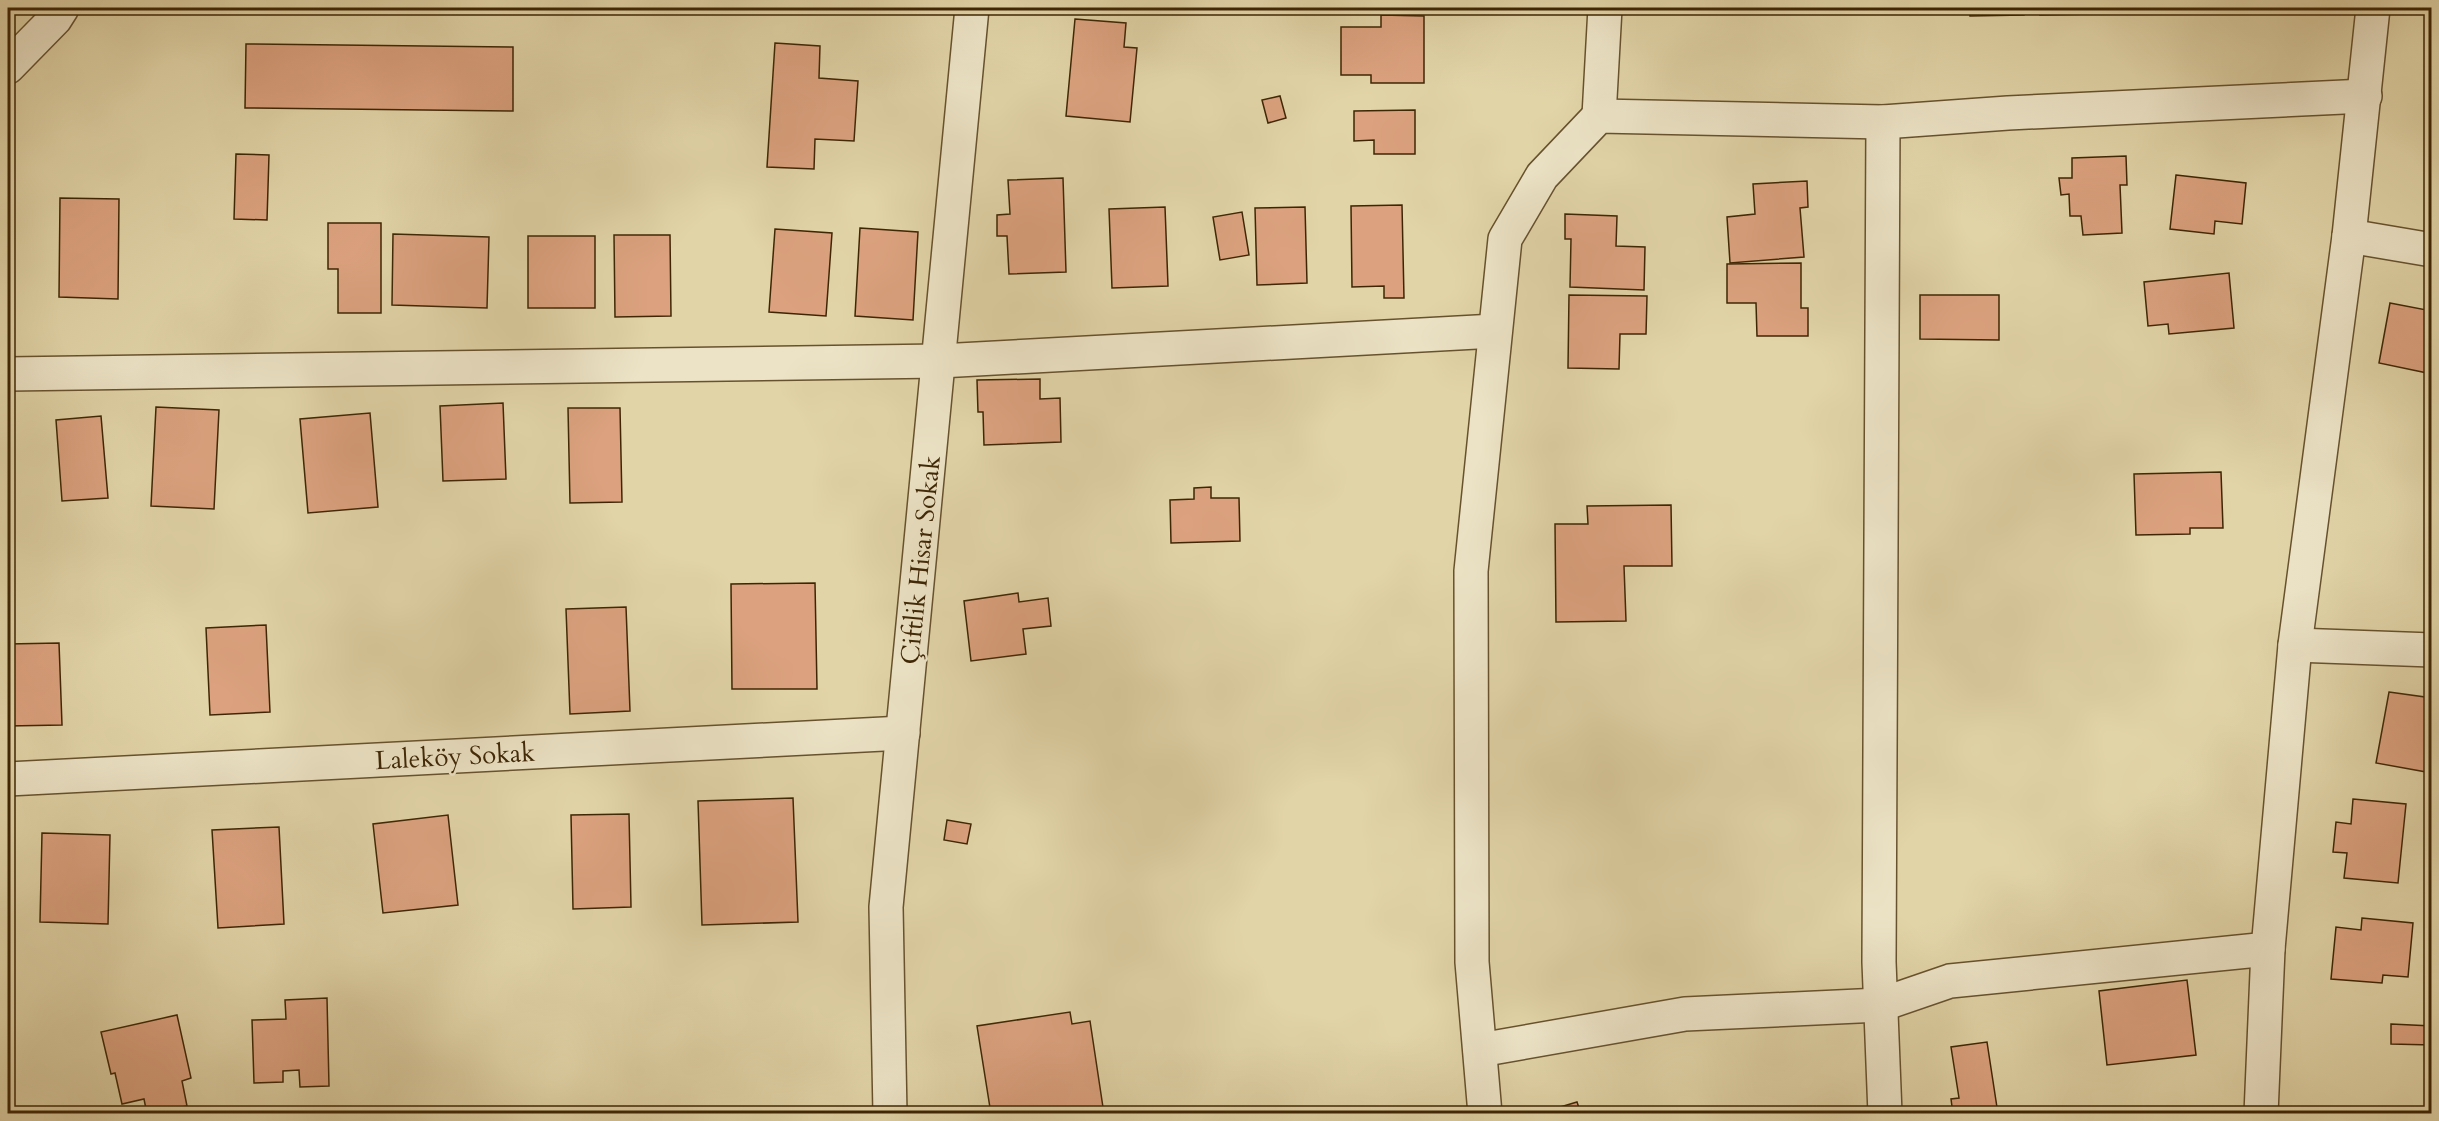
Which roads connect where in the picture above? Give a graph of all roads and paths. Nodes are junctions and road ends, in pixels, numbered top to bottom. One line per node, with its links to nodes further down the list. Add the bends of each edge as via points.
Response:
1 (62, 8): 5 (street)
2 (972, 8): 12 (street, Çiftlik Hisar Sokak)
3 (1605, 8): 7 (street)
4 (2373, 8): 6 (street)
5 (8, 67)
6 (2365, 96): 8 (street, via 2008,112); 9 (street)
7 (1599, 116): 8 (street); 11 (street, via 1542,176 1505,239)
8 (1883, 122): 19 (street)
9 (2349, 237): 10 (street); 14 (street)
10 (2432, 250)
11 (1496, 331): 12 (street); 20 (street, via 1471,571 1472,962)
12 (940, 361): 13 (street); 16 (street, Çiftlik Hisar Sokak)
13 (8, 374)
14 (2295, 645): 15 (street); 18 (street)
15 (2432, 650)
16 (903, 733): 17 (street, Laleköy Sokak); 21 (street, Çiftlik Hisar Sokak, via 886,907)
17 (8, 779)
18 (2268, 949): 19 (street, via 1950,981); 24 (street)
19 (1880, 1005): 20 (street, via 1685,1014); 23 (street)
20 (1480, 1050): 22 (street)
21 (890, 1113)
22 (1485, 1113)
23 (1885, 1113)
24 (2261, 1113)

